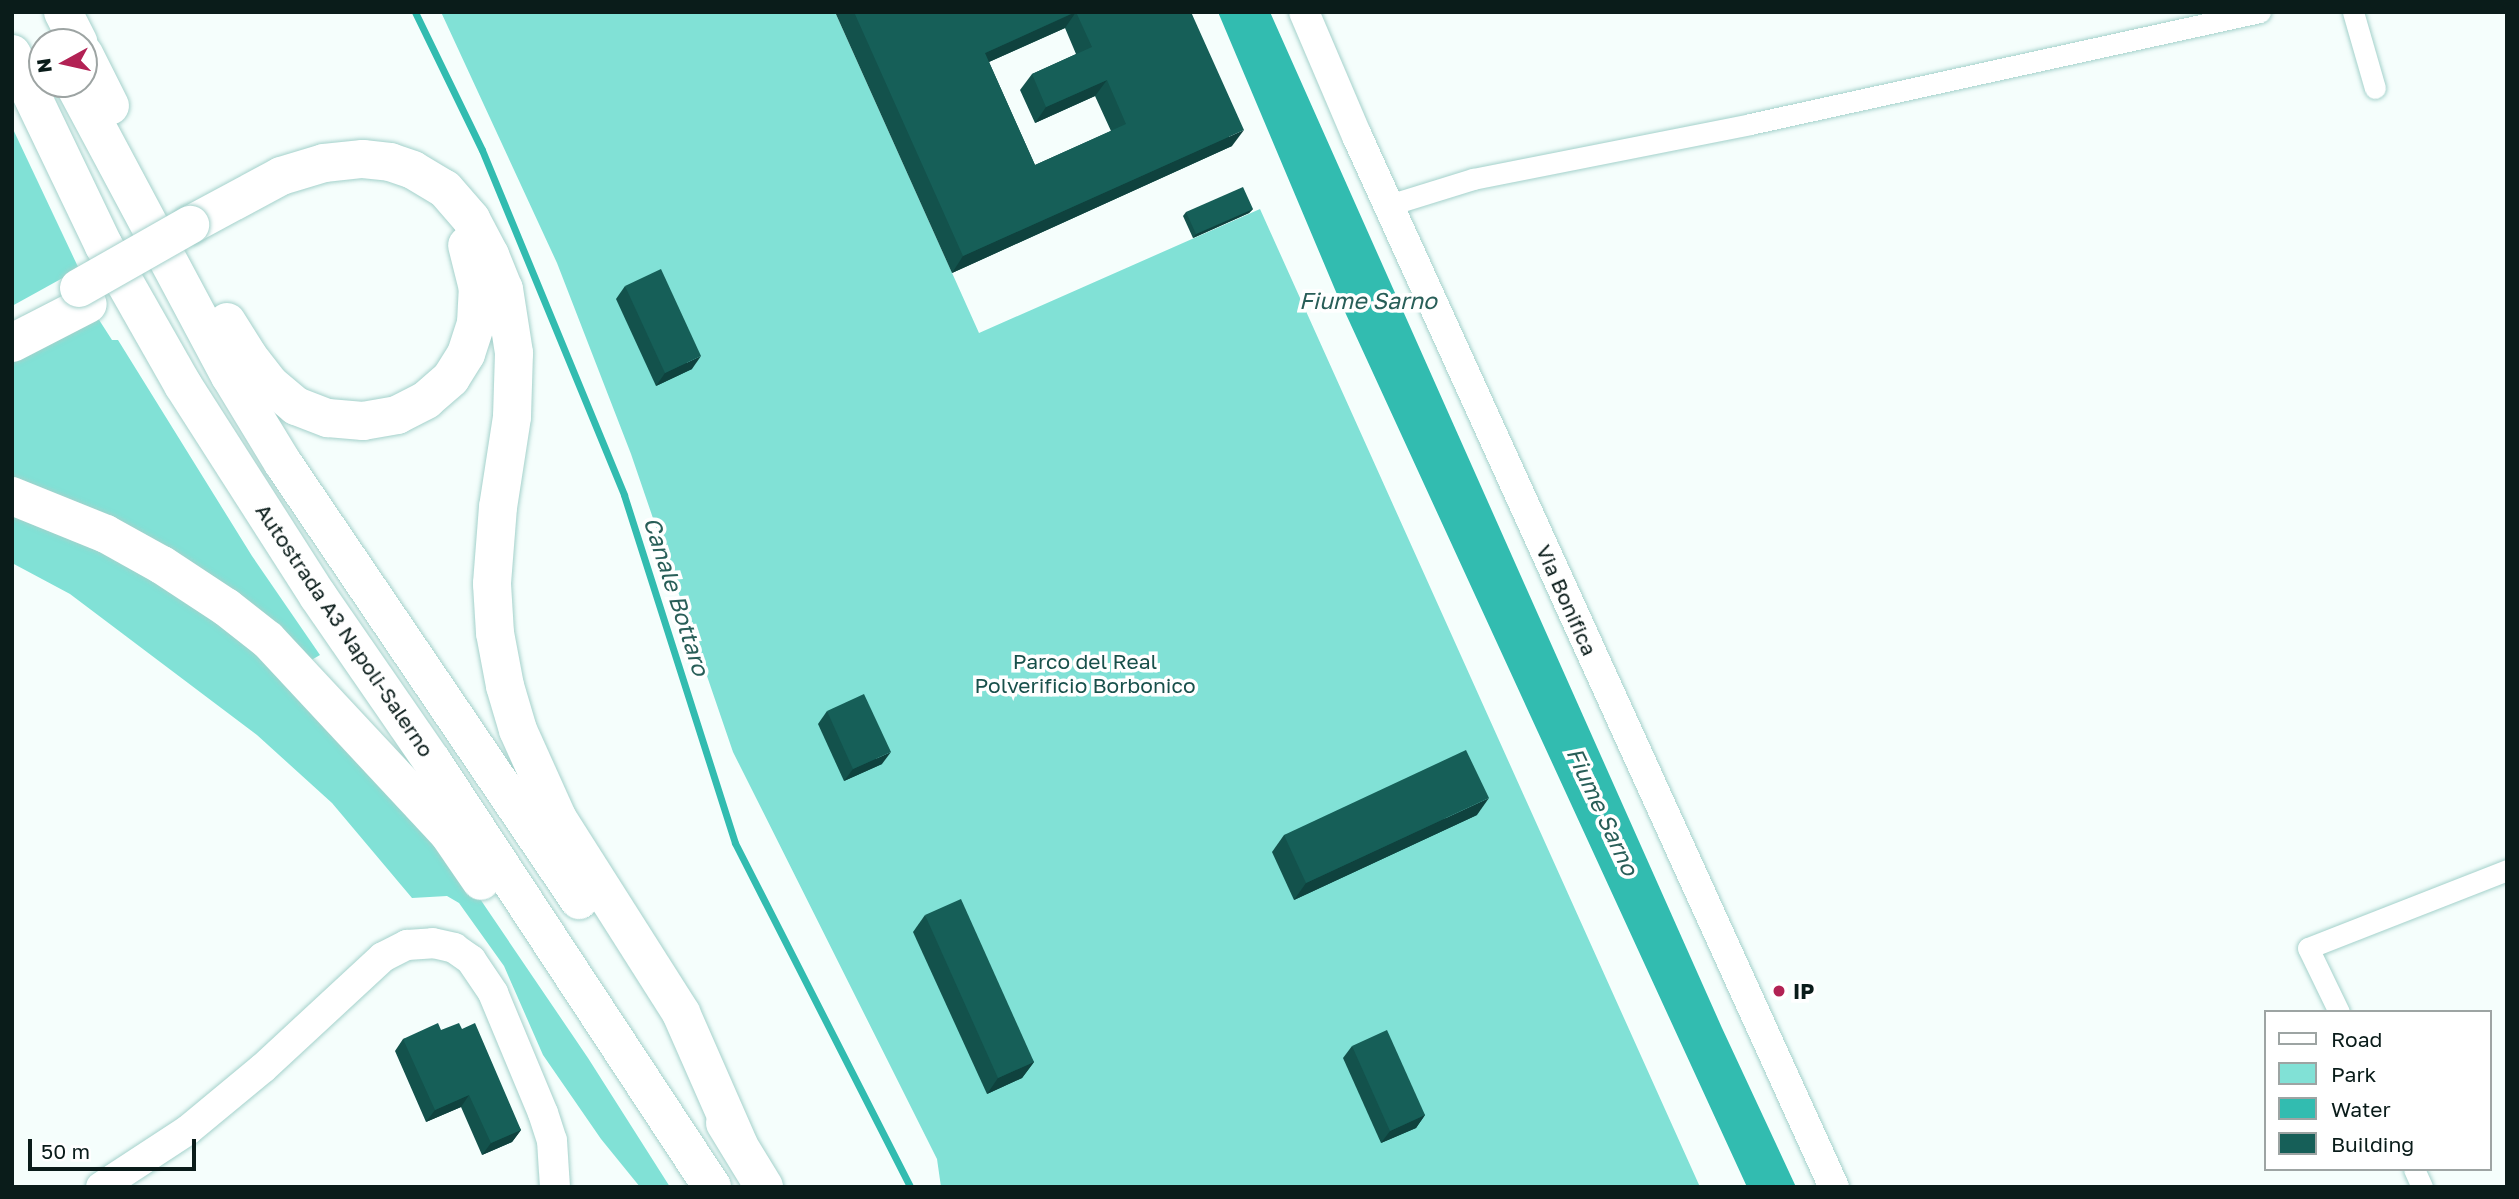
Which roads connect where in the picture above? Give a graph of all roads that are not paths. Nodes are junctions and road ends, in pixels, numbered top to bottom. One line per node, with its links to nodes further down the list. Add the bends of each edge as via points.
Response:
1 (38, 12): 6 (highway)
2 (63, 12): 7 (highway)
3 (1304, 12): 12 (main road, Via Bonifica)
4 (2260, 12): 12 (street, via 1750,124 1474,179)
5 (2353, 12): 10 (street)
6 (45, 28)
7 (71, 28)
8 (12, 54): 20 (highway, Autostrada A3 Napoli-Salerno, via 104,246 183,385 318,596)
9 (98, 82): 13 (highway, via 217,306 248,356 296,406 328,418 363,421 397,415 451,378 466,354 476,323 478,289 472,258 459,230 420,194 380,177 331,178 291,190)
10 (2375, 88)
11 (81, 98): 21 (highway, Autostrada A3 Napoli-Salerno, via 230,376 284,463)
12 (1388, 205): 27 (main road, Via Bonifica)
13 (195, 233): 14 (highway, bridge); 21 (highway, via 281,176 324,163 363,159 413,170 445,189 471,219 503,289 514,353 512,417 492,584 495,633 508,697 558,819 681,1013)
14 (84, 296): 15 (highway); 16 (highway)
15 (12, 323)
16 (12, 344)
17 (12, 496): 20 (highway, via 106,534 162,565 268,640 448,833 570,1001)
18 (2507, 870): 19 (street, via 2308,948)
19 (2338, 1010)
20 (668, 1116): 25 (highway, Autostrada A3 Napoli-Salerno)
21 (740, 1145): 26 (highway, Autostrada A3 Napoli-Salerno)
22 (2415, 1171): 28 (street)
23 (101, 1187): 24 (main road, via 188,1130 383,957 407,945 433,943 454,948 471,960 493,993 552,1141)
24 (555, 1187)
25 (712, 1187)
26 (764, 1187)
27 (1834, 1187)
28 (2422, 1187)

